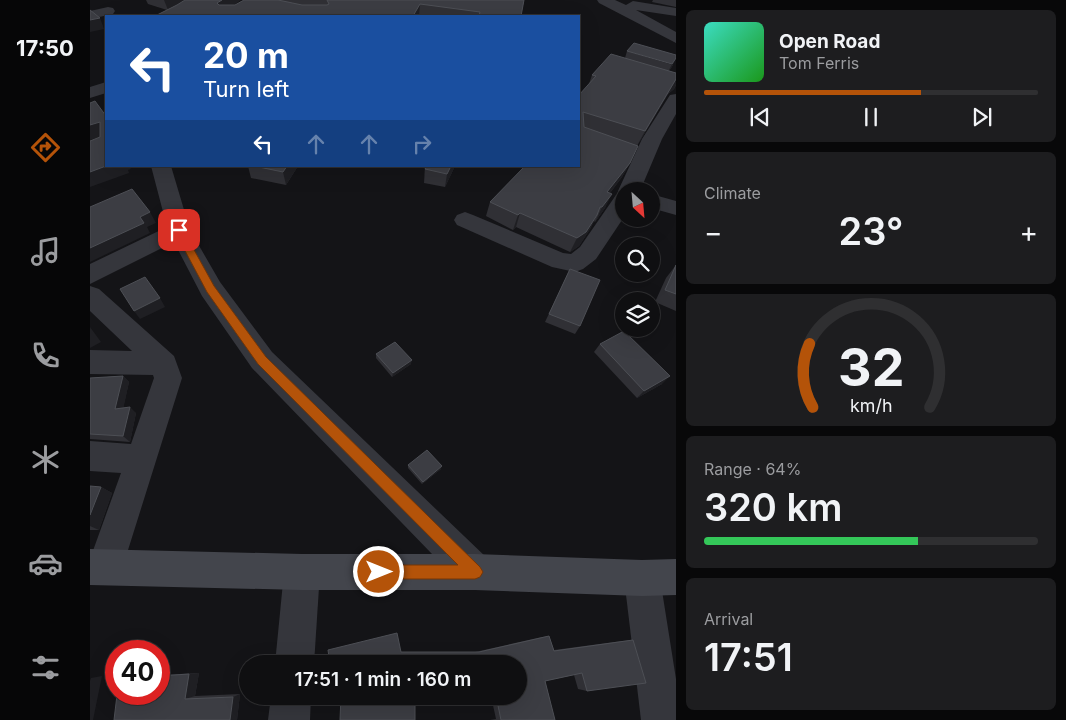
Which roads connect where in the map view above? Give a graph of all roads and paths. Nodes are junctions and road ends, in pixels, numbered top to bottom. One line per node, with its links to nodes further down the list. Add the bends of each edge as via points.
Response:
1 (605, 0): 3 (street); 5 (street)
2 (108, 9): 4 (street)
3 (676, 12)
4 (90, 15)
5 (676, 38)
6 (105, 87): 7 (street)
7 (90, 92)
8 (676, 99): 10 (street)
9 (626, 150): 10 (street)
10 (644, 157): 12 (street)
11 (161, 167): 17 (street)
12 (633, 182)
13 (660, 203): 14 (street)
14 (676, 208)
15 (615, 213): 16 (street, via 588,253 575,263 560,261)
16 (465, 220)
17 (179, 230): 18 (street); 26 (street, via 211,289 262,360)
18 (90, 275)
19 (90, 296): 21 (street)
20 (90, 362): 21 (street)
21 (164, 364): 23 (street, via 168,378)
22 (90, 456): 23 (street)
23 (142, 460): 24 (street)
24 (98, 567): 25 (street)
25 (302, 572): 26 (street); 28 (street)
26 (475, 572): 27 (street)
27 (659, 577): 31 (street)
28 (295, 655)
29 (290, 705): 30 (street)
30 (289, 720)
31 (662, 720)

